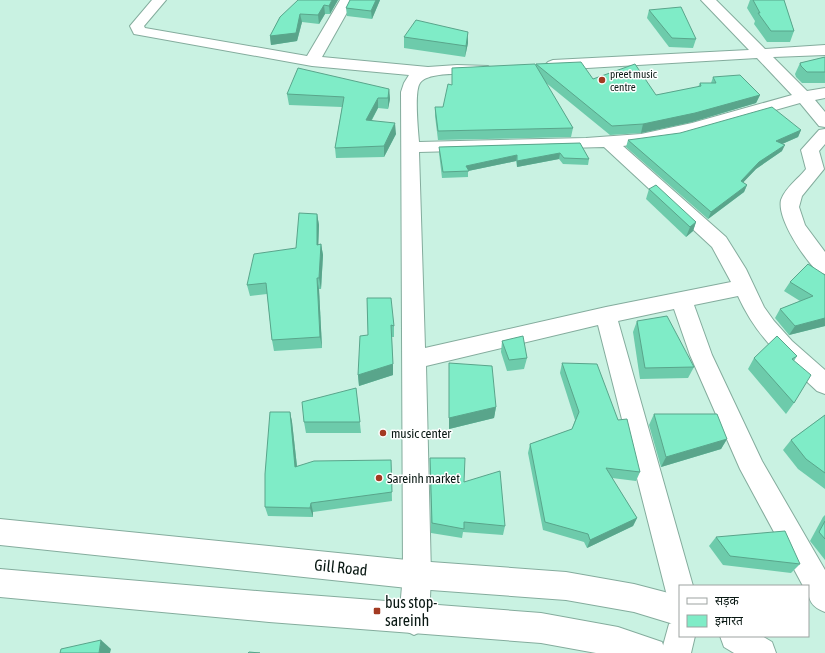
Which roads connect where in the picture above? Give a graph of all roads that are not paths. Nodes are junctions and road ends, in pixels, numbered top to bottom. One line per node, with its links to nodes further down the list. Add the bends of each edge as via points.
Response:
1 (160, 0): 6 (street, via 137,26 139,31)
2 (347, 0): 6 (street)
3 (708, 0): 5 (street)
4 (825, 50): 5 (street)
5 (763, 54): 7 (street); 11 (street)
6 (312, 61): 9 (street)
7 (532, 66)
8 (500, 68): 9 (street)
9 (429, 72): 15 (street, via 416,77 411,83)
10 (825, 93): 11 (street)
11 (803, 96): 12 (street); 14 (street, via 678,132)
12 (825, 122)
13 (825, 134): 16 (street, via 809,153 814,169 790,200 794,222)
14 (607, 142): 15 (street); 17 (street, via 719,242)
15 (411, 147): 20 (street)
16 (825, 267)
17 (744, 287): 18 (street); 21 (street, via 766,327)
18 (682, 300): 19 (street); 26 (street, via 701,355 753,468)
19 (606, 315): 20 (street); 25 (street)
20 (414, 360): 23 (street)
21 (825, 384)
22 (0, 532): 23 (street, Gill Road)
23 (417, 575): 27 (street, Gill Road, via 566,586 634,598); 28 (street)
24 (0, 583): 28 (street)
25 (679, 588)
26 (825, 598)
27 (679, 611)
28 (414, 620): 31 (street, via 541,628 618,642)
29 (680, 637): 32 (street)
30 (737, 637): 33 (street)
31 (651, 653)
32 (676, 653)
33 (761, 653)

